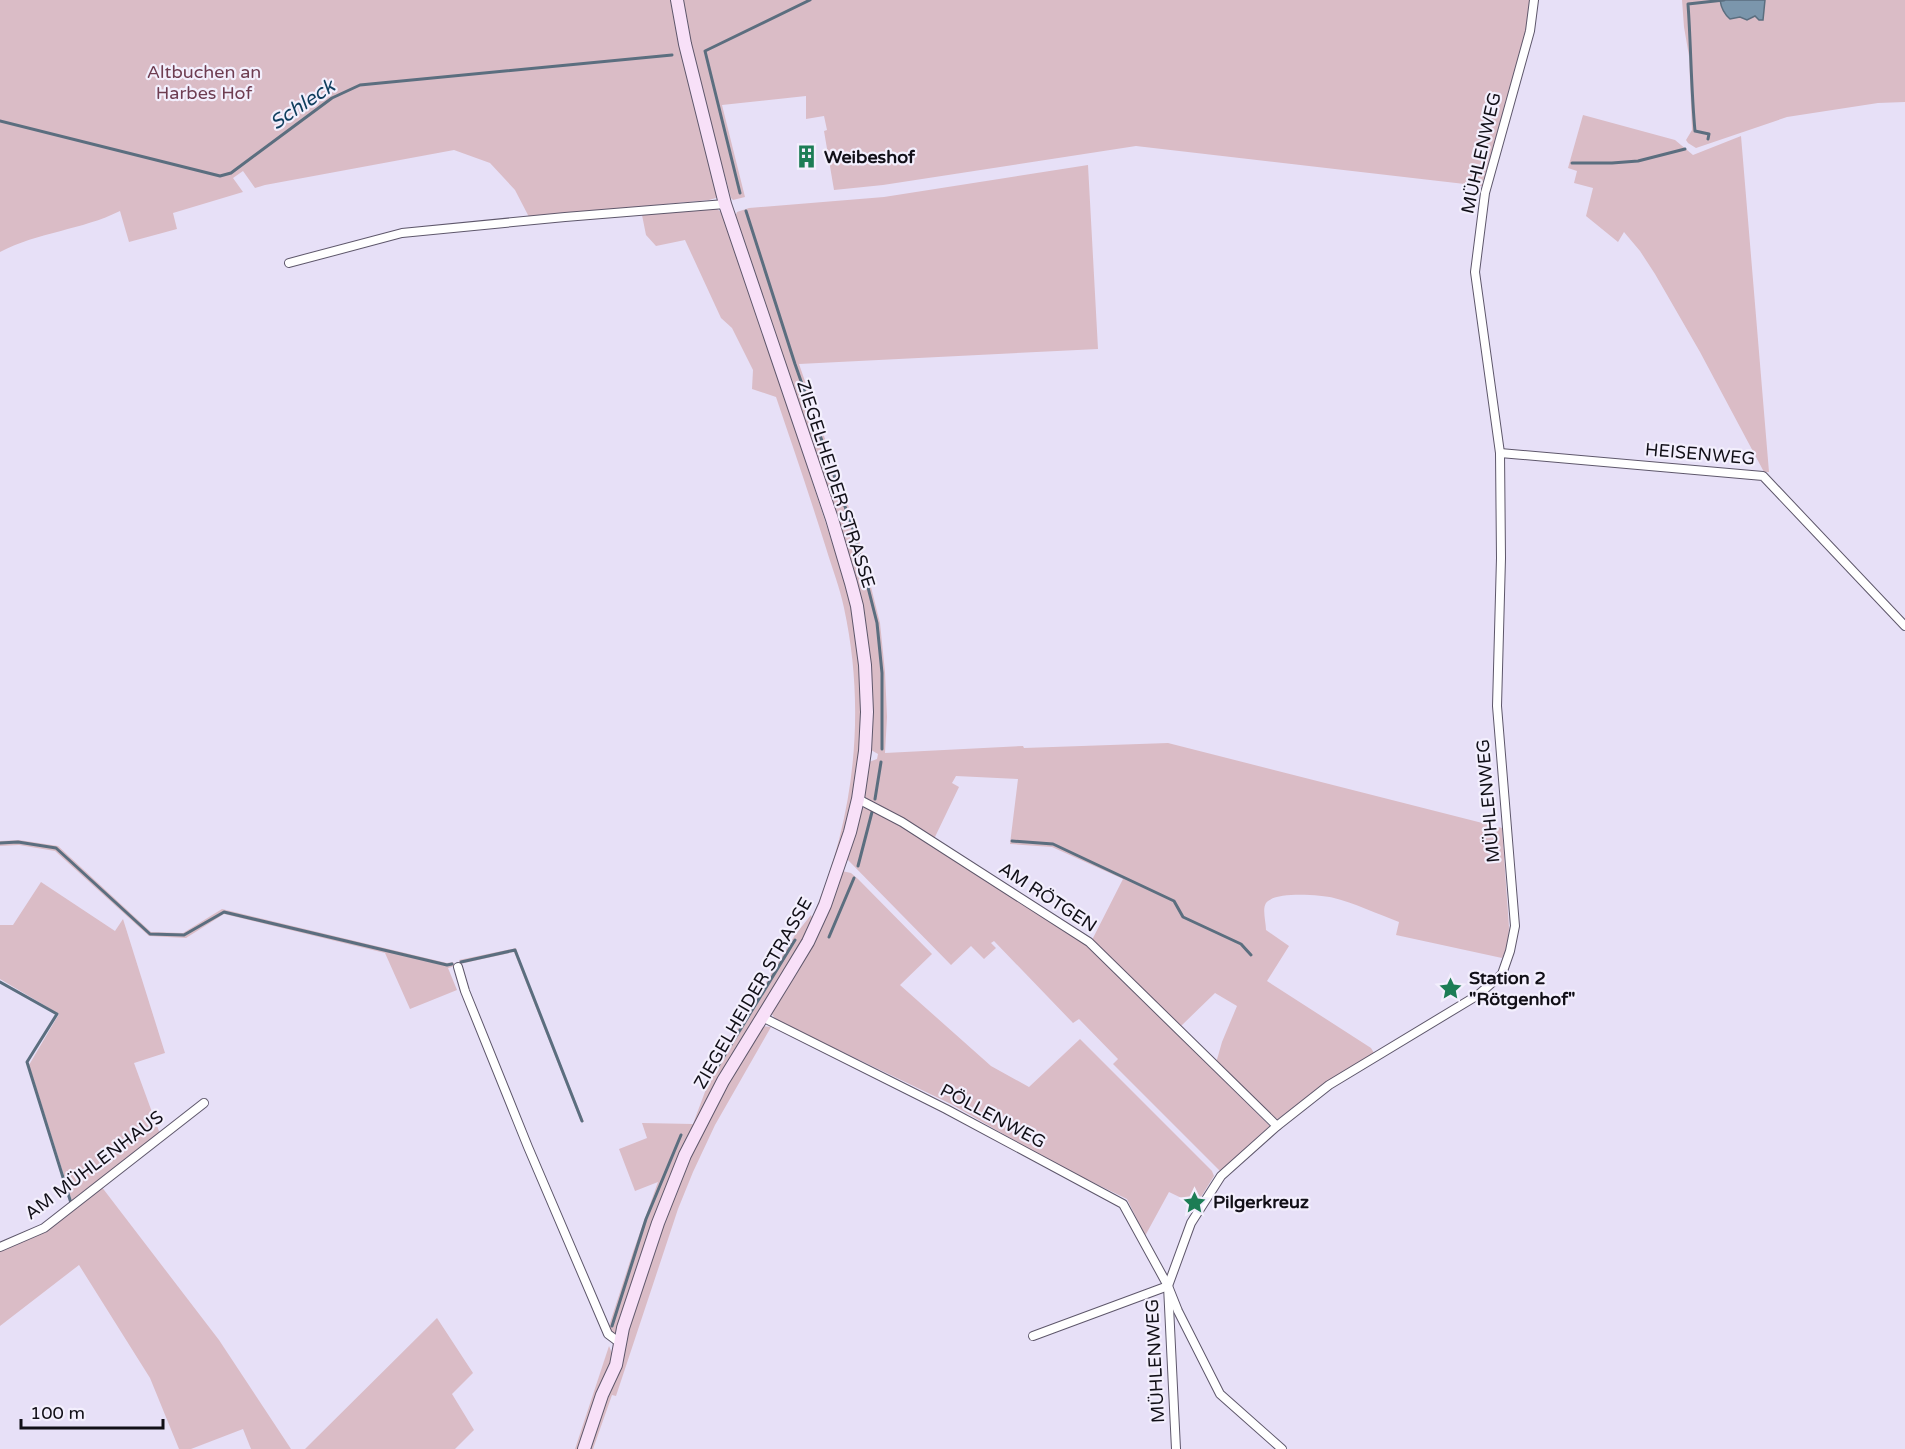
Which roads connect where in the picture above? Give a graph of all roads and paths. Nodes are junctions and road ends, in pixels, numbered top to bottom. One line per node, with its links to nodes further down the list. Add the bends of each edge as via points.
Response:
1 (677, 0): 3 (street, ZIEGELHEIDER STRASSE)
2 (1534, 0): 5 (street, MÜHLENWEG, via 1530,31 1485,194 1475,272)
3 (725, 204): 4 (street, via 402,233); 7 (street, ZIEGELHEIDER STRASSE, via 832,519 857,606 867,712)
4 (289, 263)
5 (1500, 453): 6 (street, HEISENWEG, via 1762,476); 11 (street, MÜHLENWEG, via 1497,706 1515,926 1510,951 1502,974 1478,995 1329,1085)
6 (1905, 626)
7 (858, 799): 9 (street, ZIEGELHEIDER STRASSE, via 842,861 825,905 808,942); 11 (street, AM RÖTGEN, via 902,822 1089,942)
8 (458, 967): 15 (street, via 528,1147 608,1334)
9 (762, 1017): 13 (street, PÖLLENWEG, via 1123,1204); 15 (street, ZIEGELHEIDER STRASSE, via 685,1155 658,1223)
10 (204, 1103): 12 (street, AM MÜHLENHAUS, via 44,1228)
11 (1277, 1126): 13 (street, MÜHLENWEG, via 1221,1176 1191,1223)
12 (0, 1247)
13 (1168, 1286): 14 (street); 17 (street, MÜHLENWEG); 18 (street, PÖLLENWEG, via 1220,1394)
14 (1033, 1336)
15 (620, 1343): 16 (street, ZIEGELHEIDER STRASSE, via 616,1365)
16 (584, 1449)
17 (1176, 1449)
18 (1282, 1449)

